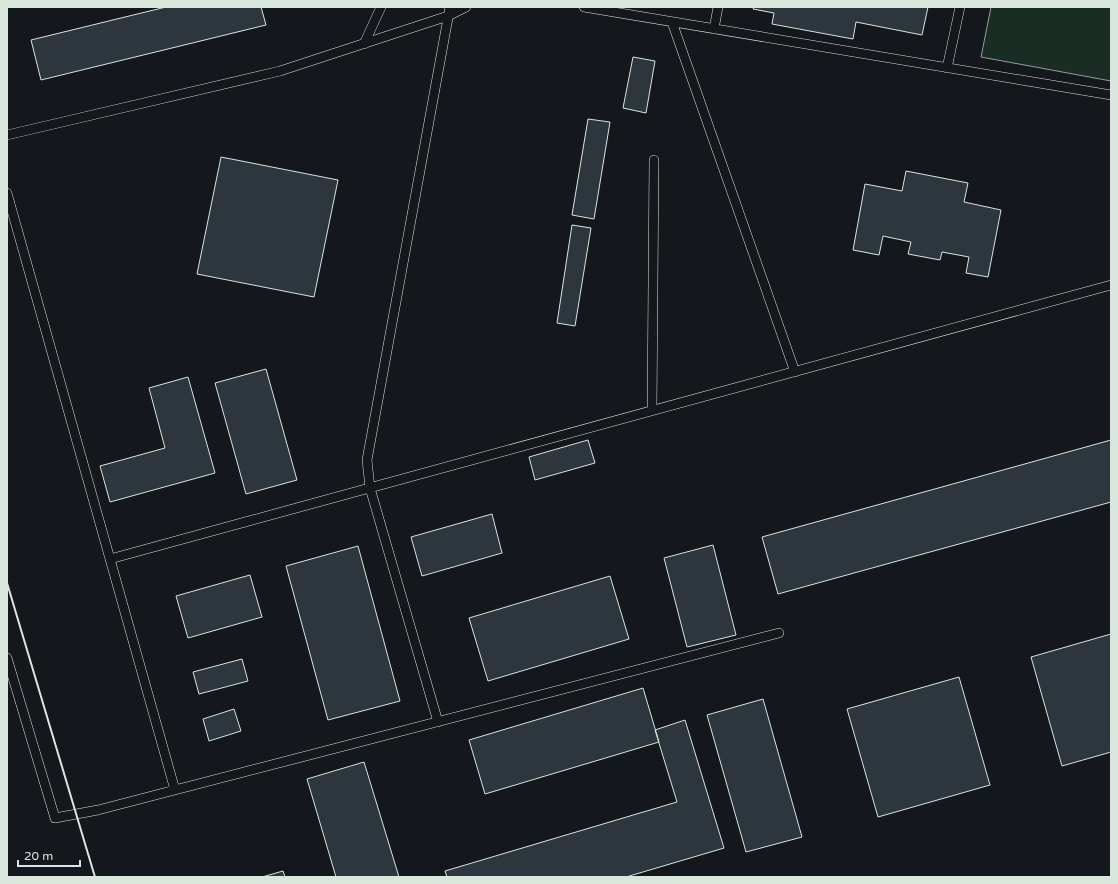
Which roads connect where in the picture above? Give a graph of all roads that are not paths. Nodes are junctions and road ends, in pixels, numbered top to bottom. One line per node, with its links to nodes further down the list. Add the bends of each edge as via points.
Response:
1 (381, 7): 9 (lane)
2 (466, 7): 6 (lane)
3 (584, 7): 7 (lane)
4 (718, 7): 8 (lane)
5 (960, 7): 10 (lane)
6 (449, 11): 9 (lane); 18 (lane, via 367,460)
7 (672, 22): 8 (lane); 16 (lane)
8 (714, 29): 10 (lane)
9 (364, 44): 12 (lane, via 280,71)
10 (947, 68): 11 (lane)
11 (1111, 95)
12 (7, 134)
13 (654, 160): 17 (lane)
14 (7, 193): 19 (lane)
15 (1111, 285): 16 (lane)
16 (795, 372): 17 (lane)
17 (652, 410): 18 (lane)
18 (370, 488): 19 (lane); 22 (lane)
19 (110, 559): 23 (lane)
20 (779, 633): 22 (lane)
21 (7, 658): 23 (lane, via 55,818)
22 (438, 722): 23 (lane)
23 (175, 790)

